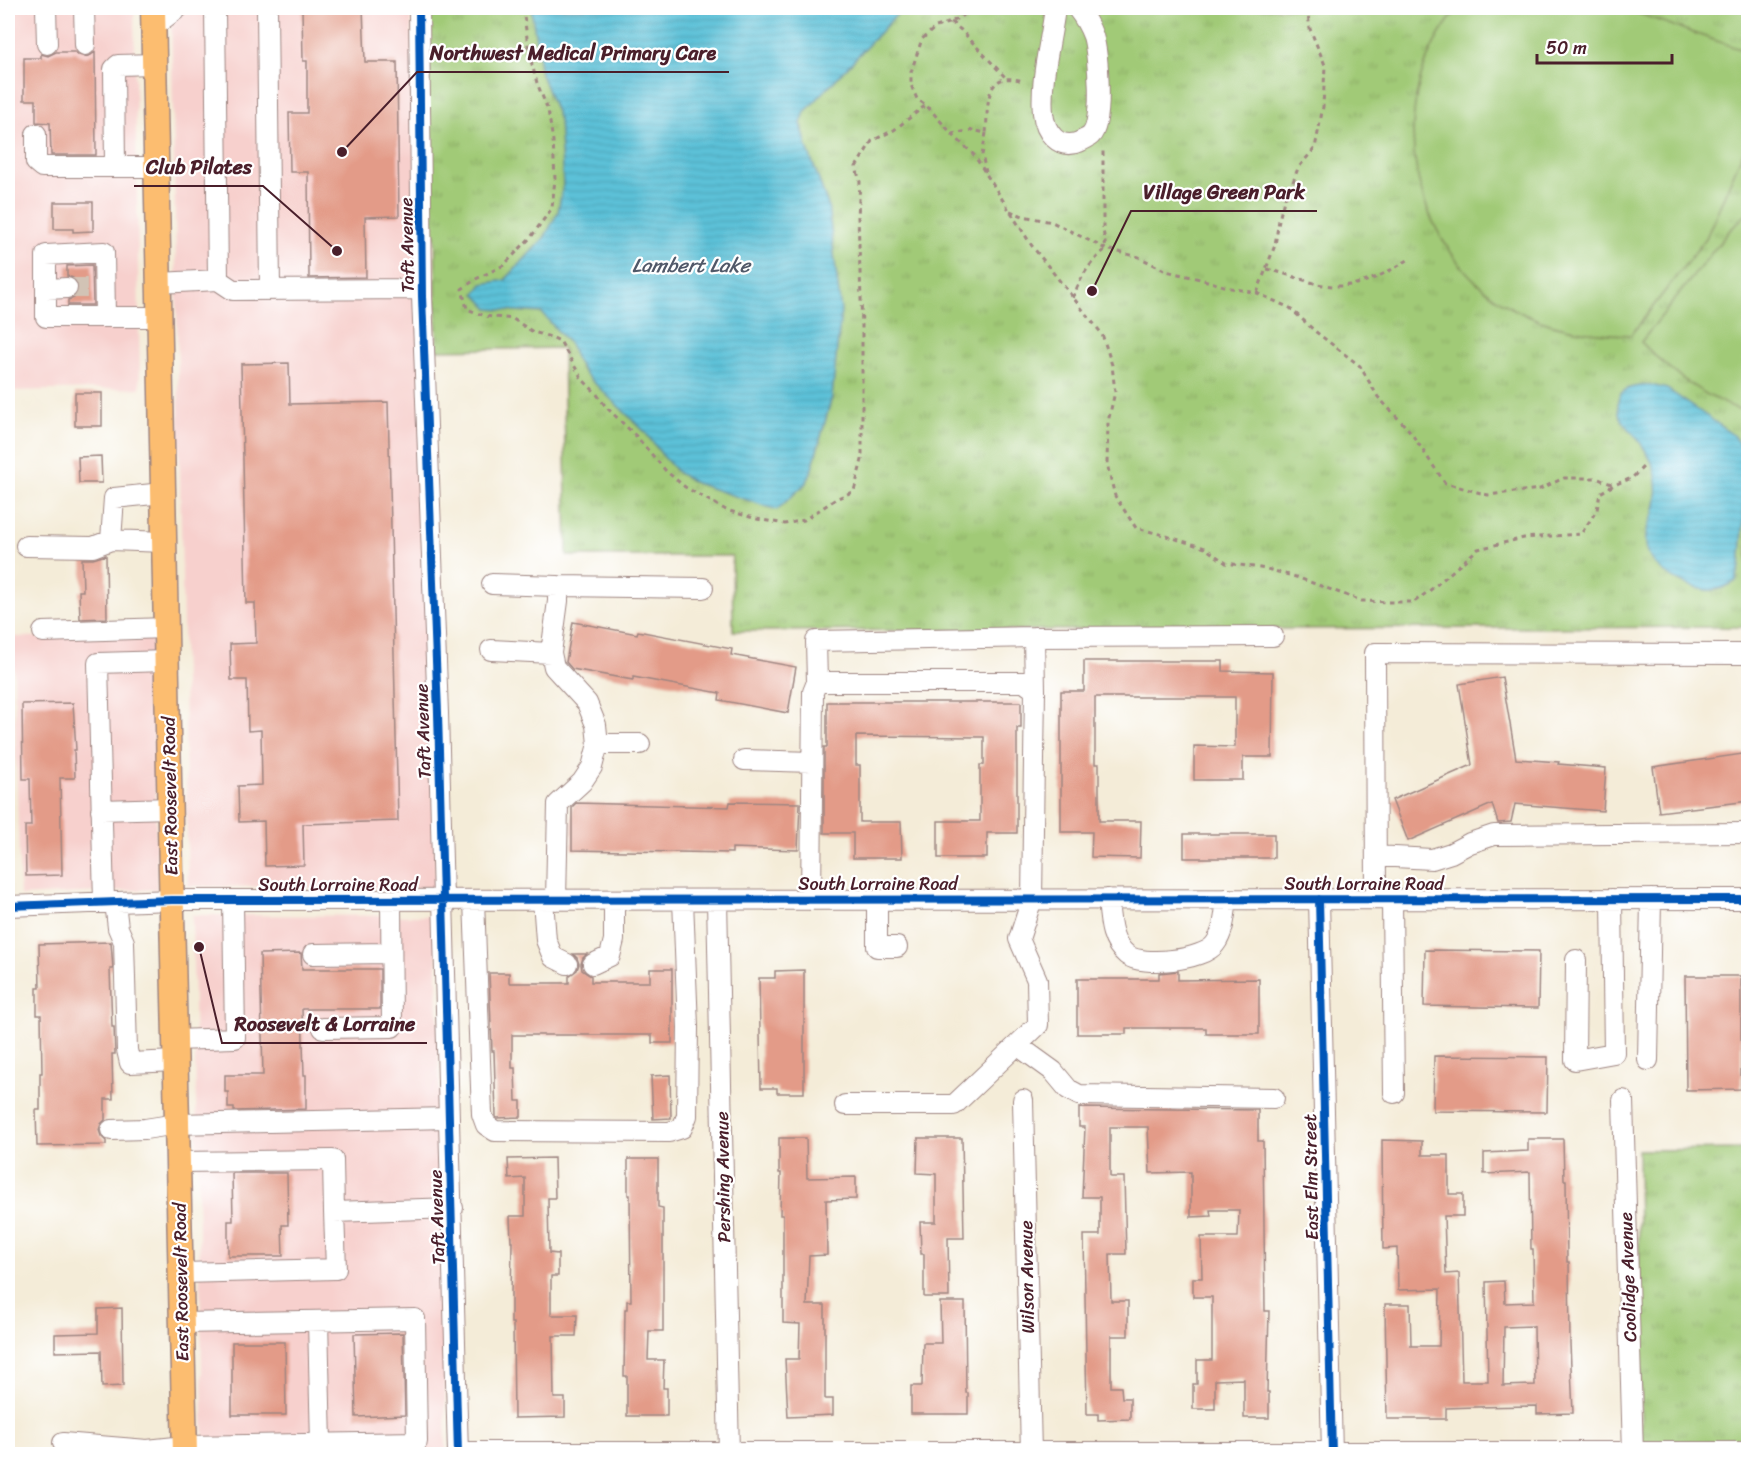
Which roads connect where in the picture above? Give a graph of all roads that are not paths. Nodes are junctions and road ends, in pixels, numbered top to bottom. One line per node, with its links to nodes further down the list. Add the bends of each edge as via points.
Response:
1 (46, 8): 10 (street)
2 (84, 8): 11 (street)
3 (178, 8): 9 (street)
4 (215, 8): 16 (street)
5 (267, 8): 21 (street)
6 (419, 8): 20 (street, Taft Avenue)
7 (1055, 8): 8 (street, via 1042,94 1043,116 1052,138 1073,144 1091,135 1098,121 1094,39)
8 (1077, 8)
9 (154, 16): 12 (main road, East Roosevelt Road)
10 (47, 44)
11 (85, 45)
12 (154, 64): 14 (street, via 118,65 114,69); 15 (main road, East Roosevelt Road)
13 (36, 134): 14 (street, via 36,162 42,167)
14 (115, 167): 15 (street)
15 (157, 167): 17 (main road, East Roosevelt Road)
16 (218, 280): 17 (street); 21 (street, via 233,290)
17 (159, 283): 23 (main road, East Roosevelt Road)
18 (67, 288): 19 (street)
19 (46, 289): 22 (street, via 46,317); 22 (street, via 46,255 104,252 100,288)
20 (422, 289): 21 (street); 49 (street, Taft Avenue)
21 (270, 290)
22 (105, 317): 23 (street)
23 (160, 317): 24 (main road, East Roosevelt Road)
24 (163, 493): 25 (street, via 114,498); 26 (main road, East Roosevelt Road)
25 (111, 540): 26 (street); 27 (street, via 93,547)
26 (164, 542): 31 (main road, East Roosevelt Road)
27 (26, 546)
28 (492, 584): 29 (street)
29 (558, 586): 30 (street); 36 (street)
30 (703, 588)
31 (166, 628): 32 (street); 38 (main road, East Roosevelt Road)
32 (43, 632)
33 (1273, 636): 34 (street)
34 (1034, 637): 39 (street, via 816,641); 40 (street)
35 (491, 650): 36 (street)
36 (551, 653): 41 (street, via 554,667 587,703 596,724)
37 (1749, 654): 48 (street, via 1375,653)
38 (167, 661): 45 (main road, East Roosevelt Road); 46 (street, via 98,663)
39 (817, 682): 40 (street, via 1024,682); 44 (street, via 813,692)
40 (1035, 690): 51 (street)
41 (598, 744): 42 (street); 62 (street, via 587,775 558,804)
42 (640, 744)
43 (744, 760): 44 (street)
44 (812, 762): 66 (street)
45 (170, 808): 46 (street); 59 (main road, East Roosevelt Road)
46 (101, 810): 68 (street)
47 (1749, 833): 48 (street, via 1494,835 1432,859)
48 (1376, 856): 55 (street)
49 (443, 899): 60 (street, South Lorraine Road); 61 (street, South Lorraine Road); 85 (street, Taft Avenue)
50 (877, 899): 51 (street, South Lorraine Road); 66 (street, South Lorraine Road); 70 (street, via 877,947)
51 (1032, 899): 52 (street, South Lorraine Road); 77 (street, via 1018,939 1036,980 1038,1025)
52 (1108, 899): 53 (street, South Lorraine Road); 53 (street, via 1110,928 1116,942 1128,956 1150,961 1181,959 1214,946)
53 (1227, 899): 54 (street, South Lorraine Road)
54 (1319, 899): 55 (street, South Lorraine Road); 102 (street, East Elm Street)
55 (1384, 899): 56 (street, South Lorraine Road); 80 (street)
56 (1612, 899): 57 (street, South Lorraine Road); 73 (street, via 1614,1053 1575,1060)
57 (1651, 899): 58 (street, South Lorraine Road); 79 (street)
58 (1749, 899)
59 (172, 900): 67 (street, South Lorraine Road); 68 (street, South Lorraine Road); 78 (main road, East Roosevelt Road)
60 (391, 900): 67 (street, South Lorraine Road); 71 (street)
61 (474, 900): 62 (street, South Lorraine Road); 64 (street, via 482,1114 486,1125 495,1131 669,1132 682,1128 687,1116)
62 (550, 900): 63 (street, South Lorraine Road); 74 (street, via 546,940 553,957)
63 (614, 900): 64 (street, South Lorraine Road); 75 (street, via 610,956)
64 (683, 900): 65 (street, South Lorraine Road)
65 (717, 900): 66 (street, South Lorraine Road); 100 (street, Pershing Avenue)
66 (811, 900)
67 (233, 901): 78 (street, via 235,1038)
68 (109, 902): 69 (street, South Lorraine Road); 78 (street, via 124,942 130,1063)
69 (8, 906)
70 (897, 947)
71 (391, 953): 72 (street); 76 (street, via 392,1028)
72 (313, 954)
73 (1576, 960)
74 (567, 964)
75 (593, 964)
76 (323, 1028)
77 (1017, 1045): 81 (street, via 1079,1095); 84 (street, via 954,1105)
78 (176, 1050): 86 (main road, East Roosevelt Road)
79 (1648, 1060)
80 (1394, 1093)
81 (1274, 1098)
82 (1023, 1100): 101 (street, Wilson Avenue)
83 (1623, 1100): 103 (street, Coolidge Avenue)
84 (846, 1105)
85 (449, 1118): 86 (street); 89 (street, Taft Avenue)
86 (177, 1124): 87 (street); 88 (main road, East Roosevelt Road)
87 (111, 1130)
88 (178, 1162): 90 (street, via 333,1160); 91 (main road, East Roosevelt Road)
89 (453, 1208): 90 (street); 99 (street, Taft Avenue)
90 (334, 1212): 91 (street, via 336,1269)
91 (181, 1274): 93 (main road, East Roosevelt Road)
92 (318, 1321): 93 (street); 95 (street); 95 (street, via 415,1319 416,1341 417,1442)
93 (182, 1323): 97 (main road, East Roosevelt Road)
94 (63, 1443): 96 (street)
95 (321, 1444): 97 (street)
96 (93, 1450): 97 (street)
97 (185, 1450)
98 (1749, 1452): 103 (street)
99 (458, 1453): 100 (street)
100 (729, 1453): 101 (street)
101 (1031, 1453): 102 (street)
102 (1332, 1453): 103 (street)
103 (1633, 1453)

